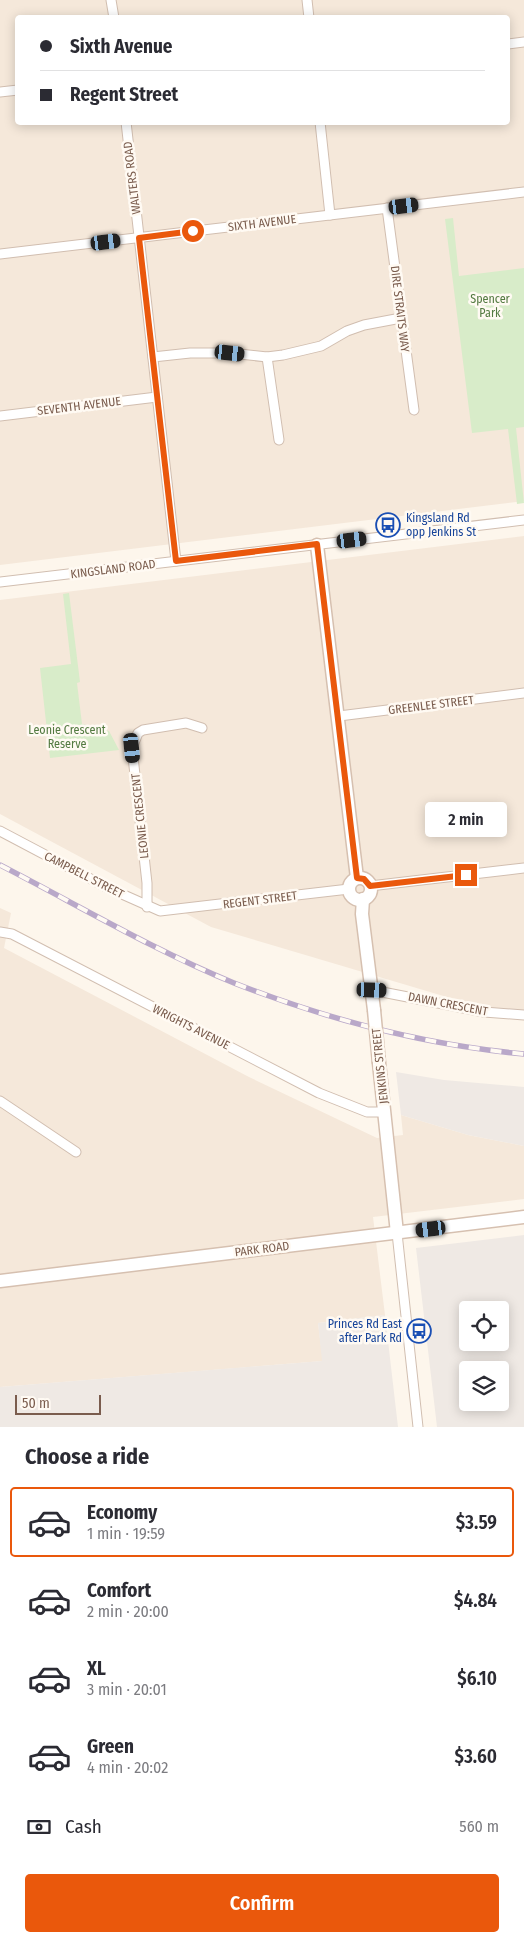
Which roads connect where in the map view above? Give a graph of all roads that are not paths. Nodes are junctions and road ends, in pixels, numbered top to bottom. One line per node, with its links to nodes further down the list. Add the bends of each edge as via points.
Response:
1 (112, 0): 3 (street)
2 (308, 0): 4 (street)
3 (114, 15)
4 (309, 15)
5 (524, 42): 6 (street)
6 (510, 44)
7 (15, 90): 8 (street)
8 (0, 92)
9 (126, 125): 14 (street, WALTERS ROAD)
10 (320, 125): 13 (street)
11 (524, 192): 12 (street, SIXTH AVENUE)
12 (387, 208): 13 (street, SIXTH AVENUE); 16 (street, DIRE STRAITS WAY)
13 (330, 215): 14 (street, SIXTH AVENUE)
14 (139, 238): 15 (street, SIXTH AVENUE); 17 (street, WALTERS ROAD)
15 (0, 254)
16 (401, 318): 18 (street, via 347,331 322,346); 20 (street, DIRE STRAITS WAY)
17 (153, 357): 18 (street, via 198,353); 19 (street, WALTERS ROAD)
18 (268, 357): 22 (street)
19 (157, 397): 21 (street, SEVENTH AVENUE); 25 (street, WALTERS ROAD)
20 (414, 410)
21 (0, 416)
22 (279, 440)
23 (524, 520): 24 (street, KINGSLAND ROAD)
24 (317, 544): 25 (street, KINGSLAND ROAD); 28 (street)
25 (176, 561): 26 (street, KINGSLAND ROAD)
26 (0, 582)
27 (524, 693): 28 (street, GREENLEE STREET)
28 (339, 716): 32 (street)
29 (202, 728): 36 (street, LEONIE CRESCENT, via 186,723 143,730 134,740 132,748)
30 (0, 831): 36 (street, CAMPBELL STREET)
31 (524, 868): 33 (street)
32 (357, 878): 33 (street, via 364,879); 34 (street)
33 (370, 886): 35 (street, via 369,894)
34 (348, 889): 35 (street, via 353,897); 37 (street, REGENT STREET)
35 (363, 899): 39 (street, JENKINS STREET)
36 (147, 907): 37 (street, CAMPBELL STREET)
37 (172, 911)
38 (0, 932): 42 (street, WRIGHTS AVENUE, via 12,934 319,1093 367,1112)
39 (372, 990): 40 (street, DAWN CRESCENT, via 484,1012); 42 (street, JENKINS STREET, bridge)
40 (524, 1015)
41 (0, 1101): 43 (street)
42 (385, 1112): 45 (street, JENKINS STREET)
43 (76, 1152)
44 (524, 1218): 45 (street, PARK ROAD)
45 (397, 1233): 46 (street, PARK ROAD); 47 (street)
46 (0, 1282)
47 (418, 1427)

